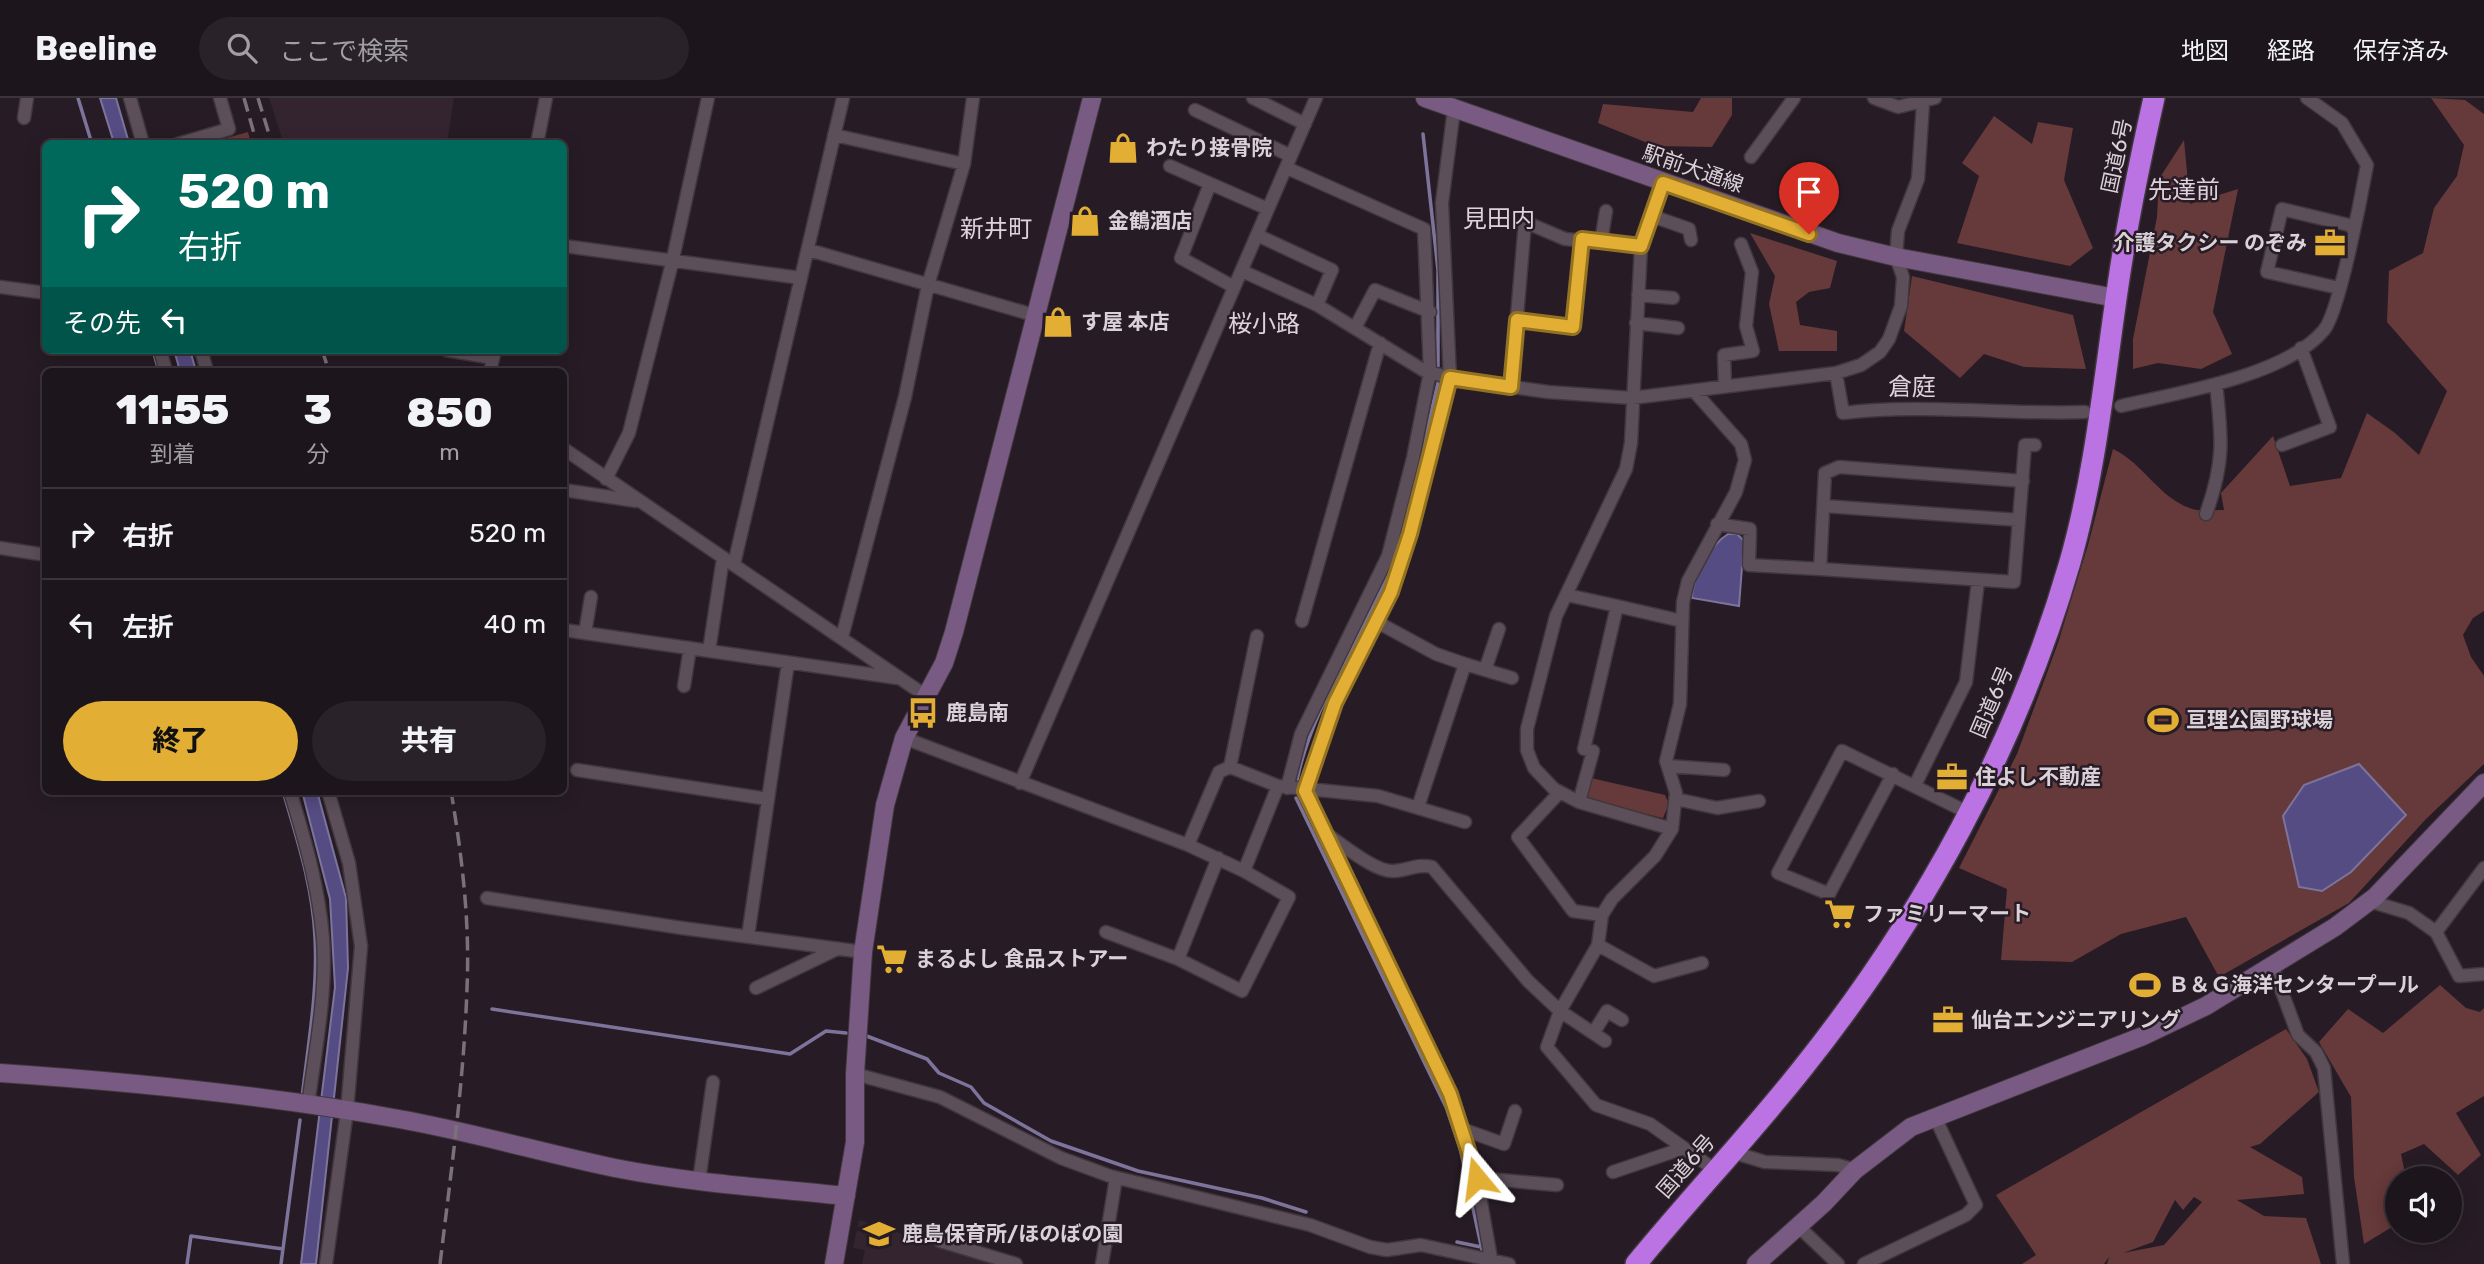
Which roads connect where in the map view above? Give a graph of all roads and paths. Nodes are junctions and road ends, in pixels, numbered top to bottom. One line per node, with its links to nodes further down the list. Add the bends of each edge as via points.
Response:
1 (27, 98): 19 (street)
2 (130, 98): 22 (street)
3 (220, 98): 23 (street, via 229,129)
4 (546, 98): 24 (street)
5 (708, 98): 44 (street)
6 (843, 98): 21 (street)
7 (973, 98): 27 (street)
8 (1092, 98): 57 (street)
9 (1253, 98): 20 (street)
10 (1316, 98): 20 (street)
11 (1424, 98): 17 (street, 駅前大通線)
12 (1794, 98): 25 (street)
13 (1874, 98): 16 (street, via 1898,107)
14 (2154, 98): 54 (highway, 国道6号)
15 (2307, 98): 34 (street, via 2342,123 2366,160)
16 (1929, 100): 43 (street, via 1918,179 1899,231)
17 (1454, 109): 29 (street, 駅前大通線); 68 (street, via 1442,203)
18 (1195, 110): 26 (street)
19 (24, 118)
20 (1305, 124): 26 (street)
21 (834, 135): 27 (street); 42 (street)
22 (142, 140)
23 (192, 140)
24 (538, 140)
25 (1751, 157)
26 (1289, 162): 31 (street); 56 (street, via 1424,229)
27 (964, 164): 47 (street)
28 (1170, 166): 30 (street)
29 (1663, 183): 33 (street); 43 (street, 駅前大通線, via 1809,234)
30 (1210, 184): 31 (street); 49 (street, via 1181,258)
31 (1268, 209): 35 (street)
32 (1606, 211): 38 (street)
33 (1652, 216): 37 (street, via 1689,229); 41 (street)
34 (2353, 226): 50 (street); 50 (street, via 2282,209 2267,272)
35 (1257, 235): 45 (street); 55 (street, via 1332,270)
36 (1582, 239): 38 (street); 58 (street, via 1573,327); 58 (street, via 1565,239 1525,222)
37 (1691, 240)
38 (1601, 242): 41 (street)
39 (1741, 244): 70 (street, via 1752,272 1746,326 1753,351 1724,355)
40 (567, 246): 44 (street)
41 (1641, 246): 52 (street)
42 (809, 250): 46 (street); 47 (street)
43 (1896, 257): 54 (street, 駅前大通線); 67 (street, via 1903,291 1889,339 1871,359)
44 (672, 263): 46 (street); 79 (street, via 629,433)
45 (1242, 271): 49 (street); 55 (street)
46 (801, 278): 89 (street)
47 (928, 285): 57 (street); 102 (street, via 905,397)
48 (0, 286): 51 (street)
49 (1234, 287): 118 (street)
50 (2339, 288): 63 (street, via 2326,328)
51 (42, 292)
52 (1638, 295): 53 (street); 59 (street)
53 (1673, 299)
54 (2116, 299): 131 (highway, 国道6号, via 2103,402 2071,558 2050,626)
55 (1317, 305): 60 (street)
56 (1430, 312): 60 (street, via 1374,290); 66 (street)
57 (1037, 316): 111 (street, via 954,632)
58 (1517, 320): 71 (street)
59 (1636, 323): 61 (street); 73 (street)
60 (1356, 326): 62 (street)
61 (1678, 328)
62 (1380, 343): 66 (street); 95 (street)
63 (2301, 348): 69 (street, via 2249,375); 77 (street, via 2330,427)
64 (465, 354): 65 (street)
65 (493, 360)
66 (1430, 372): 68 (street); 121 (street, via 1388,556 1329,671)
67 (1836, 373): 70 (street); 75 (street, via 1843,413 1962,408 2026,414)
68 (1450, 378): 71 (street); 97 (street, via 1410,534)
69 (2216, 384): 74 (street); 84 (street, via 2222,437 2219,477)
70 (1725, 386): 72 (street)
71 (1511, 387): 73 (street)
72 (1694, 391): 73 (street); 86 (street, via 1741,444 1745,460 1736,492)
73 (1632, 398): 92 (street, via 1626,469)
74 (2121, 406)
75 (2085, 412)
76 (2035, 445): 80 (street, via 2025,444)
77 (2282, 445)
78 (567, 451): 79 (street)
79 (606, 479): 82 (street)
80 (2023, 481): 83 (street, via 1839,467 1825,473); 85 (street)
81 (567, 490): 82 (street)
82 (640, 501): 89 (street)
83 (1824, 506): 85 (street); 90 (street)
84 (2206, 514)
85 (2019, 520): 91 (street, via 2014,582)
86 (1717, 524): 90 (street, via 1750,529 1749,565); 96 (street, via 1688,581)
87 (0, 548): 88 (street)
88 (42, 554)
89 (728, 561): 102 (street); 104 (street)
90 (1820, 569): 91 (street)
91 (1978, 581): 120 (street, via 1966,682)
92 (1567, 595): 94 (street); 123 (street, via 1553,625 1527,729 1534,768)
93 (591, 597): 100 (street)
94 (1617, 606): 96 (street); 129 (street, via 1584,749 1593,751)
95 (1301, 621)
96 (1682, 621): 113 (street, via 1680,704 1675,732 1667,746)
97 (1377, 622): 106 (street); 122 (street, via 1335,703)
98 (1499, 629): 107 (street)
99 (567, 630): 100 (street)
100 (585, 633): 103 (street)
101 (1258, 636): 114 (street)
102 (842, 637): 108 (street)
103 (690, 648): 104 (street); 110 (street)
104 (709, 651): 105 (street)
105 (788, 663): 108 (street); 126 (street)
106 (1465, 664): 107 (street); 130 (street)
107 (1485, 670): 109 (street)
108 (901, 678): 111 (street)
109 (1512, 678)
110 (684, 687)
111 (926, 696): 112 (street)
112 (904, 738): 118 (street); 147 (street, via 885,805)
113 (1668, 766): 116 (street); 127 (street)
114 (1230, 767): 121 (street); 135 (street, via 1219,772)
115 (577, 770): 126 (street)
116 (1724, 770)
117 (1893, 774): 117 (street, via 1829,894 1778,873 1842,751); 120 (street)
118 (1020, 783): 135 (street)
119 (2484, 783): 140 (street)
120 (1915, 785): 131 (street)
121 (1282, 787): 122 (street); 138 (street)
122 (1305, 791): 130 (street, via 1378,796); 134 (street)
123 (1560, 792): 129 (street); 141 (street, via 1518,837 1573,911)
124 (291, 795): 160 (street, via 310,858 323,938)
125 (329, 795): 161 (street, via 349,863 361,946)
126 (768, 799): 144 (street)
127 (1676, 799): 128 (street, via 1717,808); 133 (street)
128 (1759, 801)
129 (1579, 802): 133 (street)
130 (1418, 807): 132 (street)
131 (1969, 813): 166 (highway, 国道6号, via 1864,988)
132 (1465, 822)
133 (1672, 829): 141 (street, via 1656,856)
134 (1325, 833): 153 (street, via 1381,870 1395,872 1423,864 1432,867 1528,981); 164 (street, via 1450,1094)
135 (1188, 845): 136 (street)
136 (1219, 858): 138 (street); 148 (street)
137 (2484, 868): 143 (street)
138 (1244, 871): 148 (street, via 1289,897 1241,990)
139 (487, 898): 144 (street)
140 (2369, 901): 143 (street, via 2409,913); 150 (street, via 2336,927)
141 (1602, 915): 145 (street)
142 (1106, 932): 148 (street)
143 (2436, 932): 151 (street, via 2459,976)
144 (748, 936): 146 (street)
145 (1598, 945): 149 (street, via 1654,976); 153 (street)
146 (838, 948): 147 (street); 152 (street)
147 (863, 952): 158 (street)
148 (1178, 959)
149 (1702, 963)
150 (2272, 965): 163 (street, via 2206,1006 2143,1036); 187 (street, via 2298,1035 2324,1068)
151 (2484, 974)
152 (756, 988)
153 (1560, 1011): 155 (street); 165 (street, via 1547,1047 1577,1086 1596,1105 1650,1124)
154 (1622, 1020): 155 (street, via 1607,1011)
155 (1594, 1032): 156 (street)
156 (1605, 1041)
157 (0, 1073): 160 (street)
158 (855, 1074): 170 (street, via 940,1097 1061,1158); 174 (street, via 855,1142)
159 (713, 1082): 172 (street)
160 (310, 1106): 161 (street)
161 (344, 1110): 172 (street, via 616,1168); 178 (street)
162 (1515, 1111): 164 (street, via 1504,1144)
163 (1935, 1117): 168 (street, via 1911,1127); 186 (street, via 1976,1205 1966,1215)
164 (1462, 1129): 171 (street)
165 (1684, 1148): 167 (street); 169 (street)
166 (1732, 1152): 167 (highway, 国道6号); 168 (street, via 1765,1161)
167 (1715, 1170): 183 (highway, 国道6号)
168 (1855, 1170): 175 (street)
169 (1613, 1172)
170 (1116, 1178): 177 (street, via 1310,1225 1370,1247 1387,1250 1421,1245); 181 (street)
171 (1477, 1178): 173 (street); 177 (street)
172 (699, 1181): 174 (street)
173 (1557, 1185)
174 (846, 1196): 179 (street)
175 (1798, 1226): 184 (street); 185 (street)
176 (940, 1241): 180 (street)
177 (1493, 1261): 182 (street)
178 (326, 1264)
179 (834, 1264)
180 (1016, 1264)
181 (1102, 1264)
182 (1509, 1264)
183 (1636, 1264)
184 (1756, 1264)
185 (1838, 1264)
186 (1864, 1264)
187 (2343, 1264)

